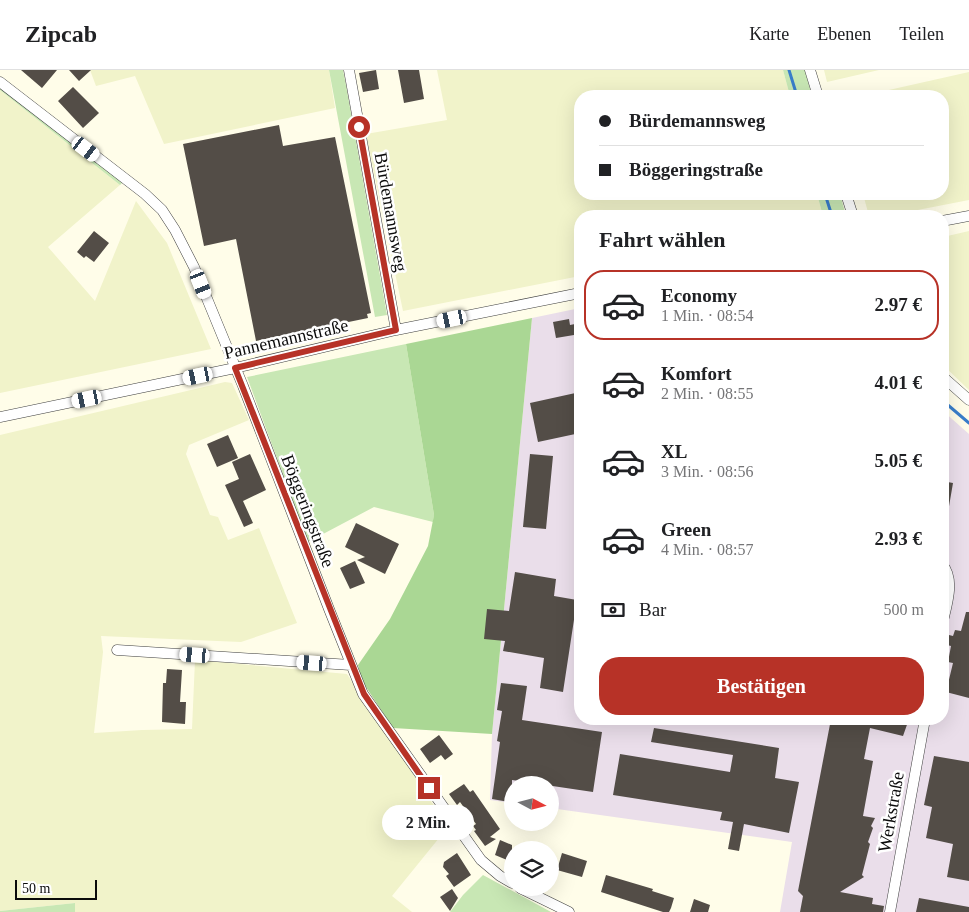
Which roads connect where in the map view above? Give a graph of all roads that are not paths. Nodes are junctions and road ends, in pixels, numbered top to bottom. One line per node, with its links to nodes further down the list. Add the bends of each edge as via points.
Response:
1 (349, 70): 8 (street, Bürdemannsweg)
2 (810, 70): 4 (street)
3 (0, 82): 9 (street, Böggeringstraße, via 162,210 194,267)
4 (816, 90)
5 (969, 216): 6 (street)
6 (949, 220)
7 (574, 294): 8 (street, Pannemannstraße)
8 (396, 330): 9 (street, Pannemannstraße)
9 (235, 368): 12 (street, Pannemannstraße); 16 (street, Böggeringstraße)
10 (949, 382): 11 (street)
11 (969, 400)
12 (0, 417)
13 (949, 577): 14 (street)
14 (949, 592)
15 (117, 650): 16 (street)
16 (351, 665): 18 (street, Böggeringstraße, via 364,694 459,831 481,860)
17 (924, 725): 21 (street, Werkstraße)
18 (504, 878)
19 (537, 896): 20 (street)
20 (570, 912)
21 (890, 912)

